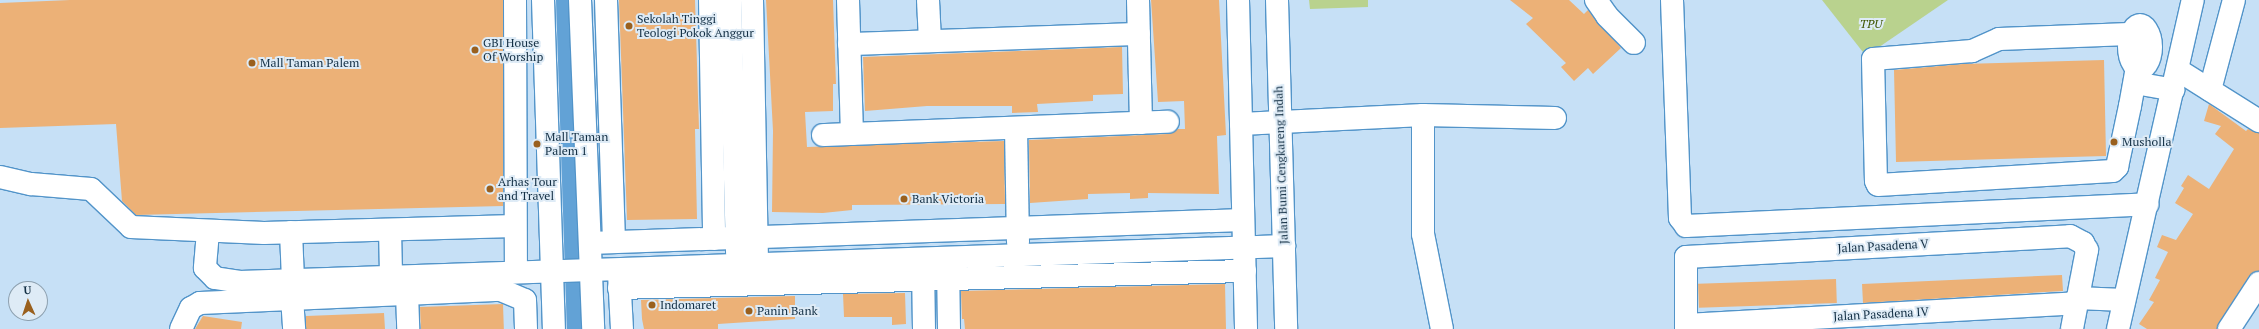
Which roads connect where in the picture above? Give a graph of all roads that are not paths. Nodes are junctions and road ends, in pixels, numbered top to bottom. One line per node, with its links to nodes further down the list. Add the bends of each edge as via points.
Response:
1 (515, 0): 39 (street)
2 (543, 0): 62 (street)
3 (580, 0): 48 (street)
4 (606, 0): 47 (street)
5 (710, 0): 22 (street)
6 (730, 0): 22 (street)
7 (752, 0): 21 (street)
8 (848, 0): 20 (street)
9 (928, 0): 18 (street)
10 (1138, 0): 17 (street)
11 (1238, 0): 31 (street)
12 (1276, 0): 30 (street, Jalan Bumi Cengkareng Indah)
13 (1596, 0): 19 (street, via 1607,16)
14 (1672, 0): 36 (street, via 1680,218 1686,226)
15 (2193, 0): 23 (street)
16 (2234, 0): 23 (street)
17 (1139, 34): 18 (street); 29 (street)
18 (930, 41): 20 (street)
19 (1634, 43)
20 (849, 44): 33 (street)
21 (754, 83): 22 (street); 45 (street)
22 (722, 84): 45 (street); 46 (street)
23 (2185, 84): 24 (street); 27 (street); 36 (street)
24 (2134, 88): 24 (street, via 2135,40 1999,39 1972,51 1873,59 1876,181 1878,185 2113,171 2117,167)
25 (1423, 115): 26 (street); 30 (street); 85 (street, via 1423,234)
26 (1555, 118)
27 (2259, 121)
28 (1168, 122): 29 (street)
29 (1141, 123): 32 (street)
30 (1280, 123): 31 (street); 49 (street, Jalan Bumi Cengkareng Indah)
31 (1241, 124): 37 (street)
32 (1016, 128): 33 (street); 40 (street)
33 (852, 134): 34 (street)
34 (823, 135)
35 (0, 177): 42 (street, via 31,184 91,189 131,227)
36 (2146, 204): 72 (street)
37 (1243, 220): 38 (street); 50 (street)
38 (1126, 224): 40 (street); 51 (street)
39 (515, 226): 41 (street); 58 (street)
40 (1017, 228): 44 (street); 53 (street)
41 (390, 230): 43 (street); 61 (street)
42 (208, 232): 43 (street); 68 (street, via 206,268 215,278)
43 (291, 232): 68 (street)
44 (906, 232): 45 (street); 55 (street)
45 (747, 238): 46 (street); 56 (street)
46 (714, 239): 47 (street)
47 (614, 242): 48 (street)
48 (590, 243): 57 (street)
49 (1284, 246): 50 (street); 84 (street, Jalan Bumi Cengkareng Indah)
50 (1244, 247): 51 (street); 59 (street)
51 (1128, 251): 52 (street)
52 (1090, 252): 53 (street); 63 (street)
53 (1018, 254): 54 (street)
54 (948, 256): 55 (street); 65 (street)
55 (915, 257): 56 (street); 66 (street)
56 (748, 264): 64 (street); 67 (street)
57 (587, 268): 62 (street); 64 (street); 79 (street)
58 (516, 270): 60 (street); 62 (street)
59 (1245, 271): 63 (street); 83 (street)
60 (490, 272): 61 (street); 62 (street, via 523,289)
61 (391, 275): 68 (street)
62 (556, 275): 78 (street)
63 (1090, 276): 65 (street)
64 (619, 278): 67 (street); 80 (street)
65 (948, 280): 66 (street); 82 (street)
66 (923, 281): 67 (street); 81 (street)
67 (748, 286)
68 (293, 289): 69 (street); 74 (street, via 200,303 191,308); 75 (street)
69 (407, 293): 76 (street); 77 (street, via 501,290 515,294 525,300)
70 (2256, 293): 86 (street)
71 (2075, 310): 72 (street, Jalan Pasadena IV); 73 (street, Jalan Pasadena IV); 73 (street, Jalan Pasadena V, via 2087,250 2083,242 2070,236 1686,257)
72 (2121, 313)
73 (1686, 327)
74 (181, 329)
75 (294, 329)
76 (408, 329)
77 (526, 329)
78 (554, 329)
79 (594, 329)
80 (622, 329)
81 (924, 329)
82 (949, 329)
83 (1246, 329)
84 (1286, 329)
85 (1442, 329)
86 (2229, 329)

